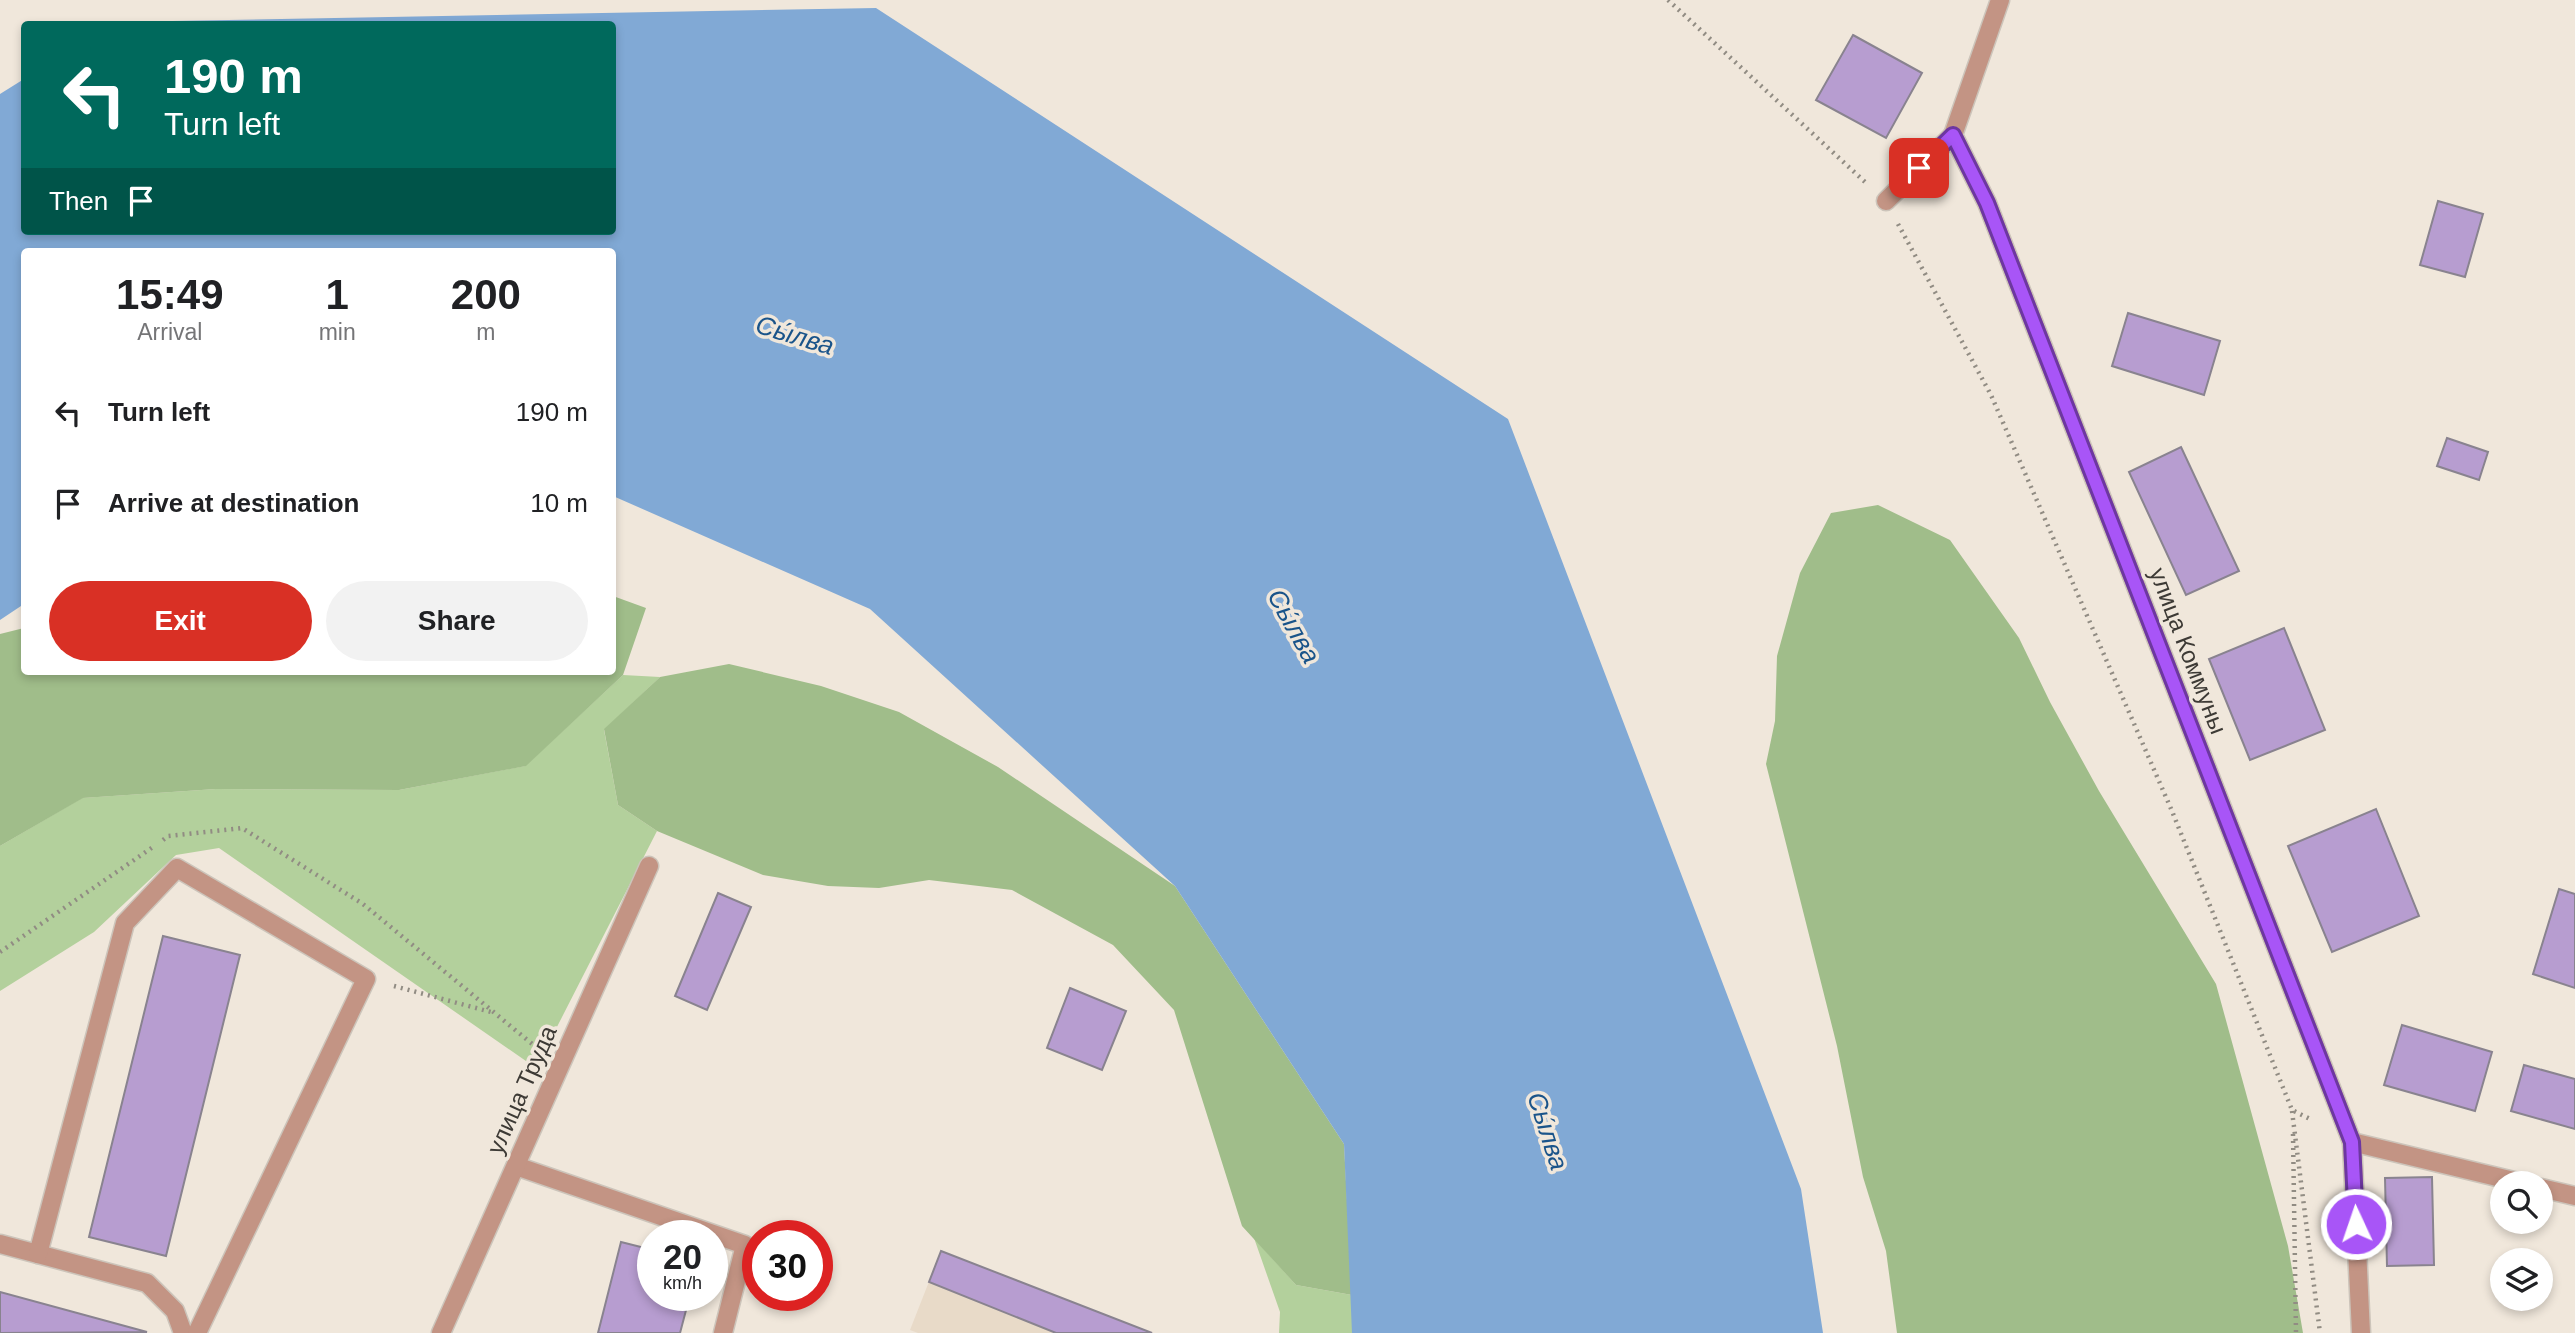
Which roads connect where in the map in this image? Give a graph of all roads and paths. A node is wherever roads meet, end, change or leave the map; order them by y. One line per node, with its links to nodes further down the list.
1 (1668, 0): 4 (path)
2 (2000, 0): 3 (street)
3 (1953, 135): 4 (street); 9 (street, улица Коммуны)
4 (1885, 201): 8 (path)
5 (649, 866): 10 (street, улица Труда)
6 (366, 979): 7 (path); 15 (street); 17 (street)
7 (495, 1013)
8 (2292, 1110): 9 (path); 20 (path); 21 (path)
9 (2352, 1142): 11 (street); 22 (street, улица Коммуны)
10 (516, 1166): 18 (street, улица Труда); 19 (street)
11 (2490, 1175)
12 (2553, 1191): 13 (street)
13 (2575, 1196)
14 (0, 1244): 15 (street)
15 (38, 1254): 16 (street)
16 (183, 1333)
17 (197, 1333)
18 (441, 1333)
19 (723, 1333)
20 (2296, 1333)
21 (2320, 1333)
22 (2361, 1333)

